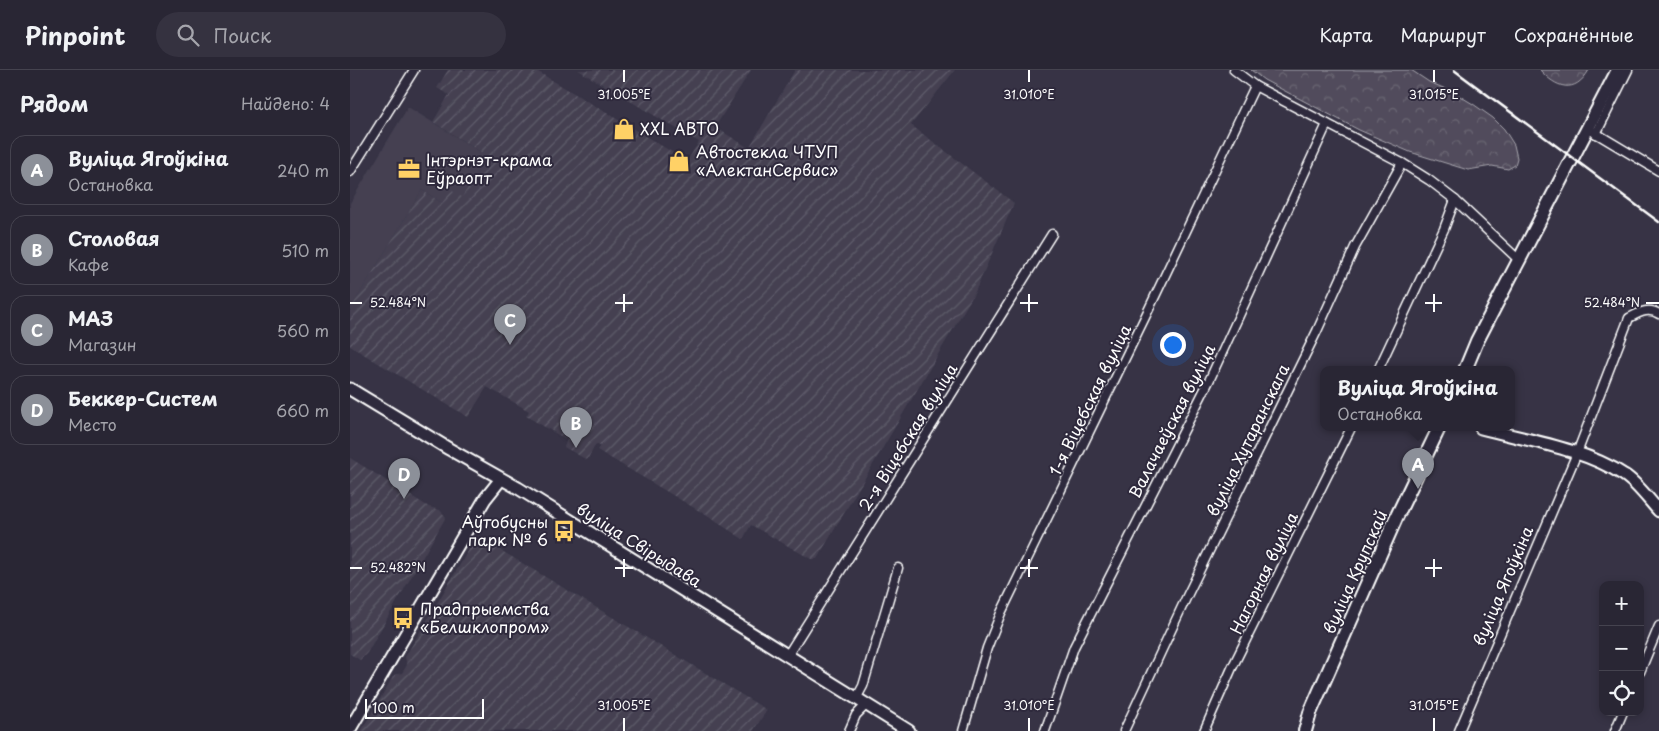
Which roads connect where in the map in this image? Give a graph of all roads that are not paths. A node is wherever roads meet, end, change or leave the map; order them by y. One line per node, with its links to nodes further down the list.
1 (414, 70): 10 (street)
2 (1234, 70): 5 (street)
3 (1618, 70): 7 (main road)
4 (1628, 70): 7 (street)
5 (1255, 86): 6 (street); 34 (street, 1-я Віцебская вуліца)
6 (1327, 124): 8 (street); 35 (street, Валачаеўская вуліца)
7 (1593, 131): 9 (street); 13 (main road)
8 (1402, 163): 11 (street); 36 (street, вуліца Хутаранскага)
9 (1659, 171)
10 (350, 172)
11 (1455, 200): 13 (street); 15 (street)
12 (1052, 234): 26 (street, 2-я Віцебская вуліца)
13 (1520, 261): 16 (main road)
14 (1659, 314): 21 (street, вуліца Ягоўкіна)
15 (1380, 366)
16 (1467, 366)
17 (350, 389): 22 (main road, вуліца Свірыдава)
18 (1350, 431): 37 (street, Нагорная вуліца)
19 (1438, 431): 38 (main road, вуліца Крупскай)
20 (1493, 431): 21 (main road)
21 (1577, 453): 23 (main road); 39 (street, вуліца Ягоўкіна)
22 (501, 479): 26 (main road, вуліца Свірыдава); 31 (main road)
23 (1659, 511)
24 (898, 568): 28 (street)
25 (1659, 626): 27 (street)
26 (787, 656): 28 (main road, вуліца Свірыдава)
27 (1640, 671)
28 (856, 698): 29 (main road, вуліца Свірыдава)
29 (866, 705): 32 (street); 33 (main road, вуліца Свірыдава)
30 (1621, 716): 40 (street)
31 (350, 729)
32 (849, 731)
33 (909, 731)
34 (963, 731)
35 (1045, 731)
36 (1124, 731)
37 (1204, 731)
38 (1305, 731)
39 (1459, 731)
40 (1615, 731)

